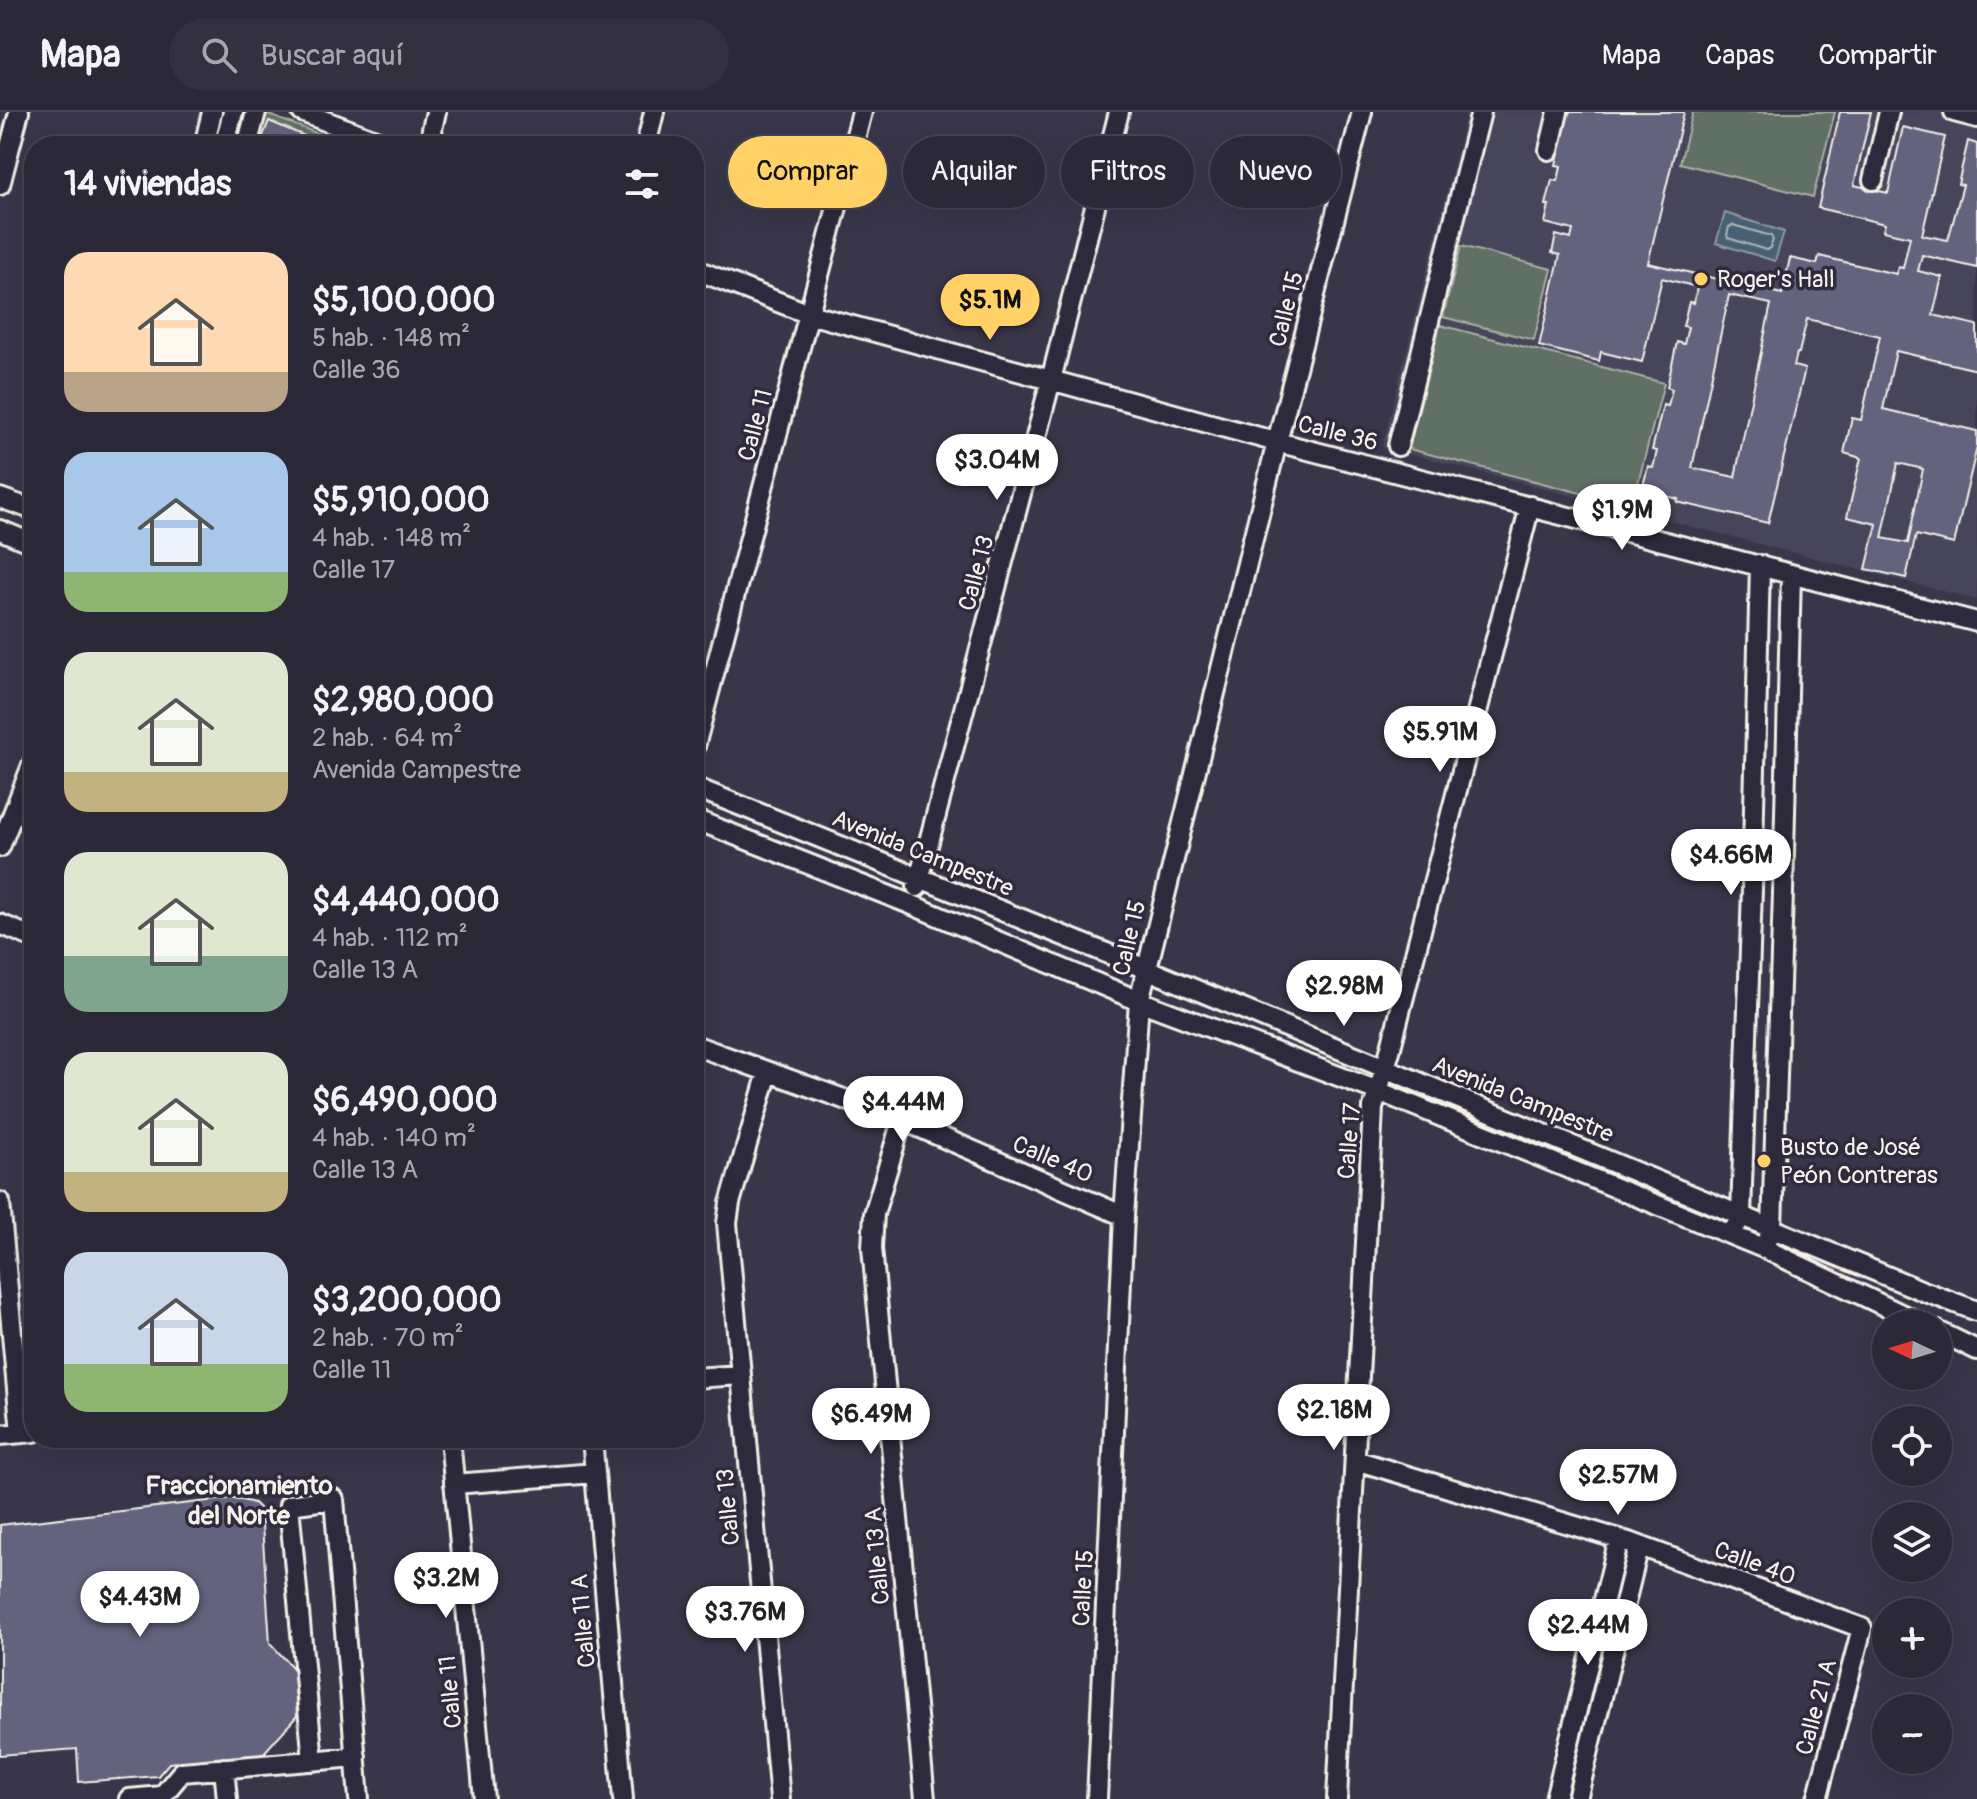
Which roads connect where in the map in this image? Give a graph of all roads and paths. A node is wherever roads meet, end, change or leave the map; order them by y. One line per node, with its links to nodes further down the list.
1 (19, 112): 22 (street)
2 (212, 112): 15 (street)
3 (233, 112): 16 (street)
4 (256, 112): 17 (street)
5 (302, 112): 18 (street)
6 (654, 112): 19 (street)
7 (862, 112): 24 (street, Calle 11)
8 (1119, 112): 25 (street, Calle 13)
9 (1362, 112): 26 (street, Calle 15)
10 (1481, 112): 27 (street)
11 (1558, 112): 20 (street)
12 (1889, 112): 21 (street)
13 (1954, 112): 14 (street)
14 (1977, 118)
15 (206, 136)
16 (227, 136)
17 (250, 136)
18 (365, 136)
19 (648, 136)
20 (1549, 150)
21 (1873, 180)
22 (0, 185)
23 (704, 273): 24 (street, Calle 36)
24 (809, 314): 25 (street, Calle 36); 36 (street, Calle 11)
25 (1051, 380): 26 (street, Calle 36); 41 (street, Calle 13)
26 (1277, 442): 30 (street, Calle 36); 47 (street, Calle 15)
27 (1398, 446)
28 (0, 498): 29 (street)
29 (24, 506)
30 (1530, 506): 33 (street, Calle 36); 50 (street, Calle 17)
31 (0, 530): 32 (street)
32 (24, 540)
33 (1760, 565): 34 (street, Calle 36); 42 (street)
34 (1791, 574): 35 (street, Calle 36); 43 (street)
35 (1977, 622)
36 (704, 712)
37 (24, 786): 40 (street)
38 (704, 791): 41 (street, Avenida Campestre)
39 (704, 823): 44 (street, Avenida Campestre)
40 (0, 847)
41 (921, 879): 44 (street, Calle 13); 47 (street, Avenida Campestre)
42 (1752, 889): 43 (street); 55 (street)
43 (1783, 893): 57 (street)
44 (910, 904): 48 (street, Avenida Campestre)
45 (0, 924): 46 (street)
46 (24, 934)
47 (1146, 969): 48 (street, Calle 15); 50 (street, Avenida Campestre)
48 (1139, 1001): 52 (street, Avenida Campestre); 56 (street, Calle 15)
49 (704, 1049): 51 (street, Calle 40)
50 (1385, 1068): 52 (street, Calle 17); 55 (street, Avenida Campestre)
51 (768, 1072): 53 (street, Calle 40); 64 (street, Calle 13)
52 (1378, 1091): 58 (street, Avenida Campestre); 71 (street, Calle 17)
53 (902, 1120): 56 (street, Calle 40); 86 (street, Calle 13 A)
54 (0, 1202): 66 (street)
55 (1741, 1215): 57 (street, Avenida Campestre); 58 (street)
56 (1124, 1216): 87 (street, Calle 15)
57 (1772, 1228): 59 (street); 61 (street, Avenida Campestre)
58 (1732, 1236): 59 (street, Avenida Campestre)
59 (1763, 1248): 60 (street, Avenida Campestre)
60 (1893, 1310)
61 (1977, 1311)
62 (1952, 1338): 63 (street)
63 (1977, 1350)
64 (740, 1375): 65 (street); 85 (street, Calle 13)
65 (704, 1377)
66 (24, 1406)
67 (24, 1432): 68 (street)
68 (0, 1435)
69 (451, 1448): 73 (street, Calle 11)
70 (593, 1448): 72 (street, Calle 11 A)
71 (1355, 1460): 74 (street, Calle 40); 88 (street, Calle 17)
72 (595, 1473): 73 (street); 84 (street, Calle 11 A)
73 (454, 1484): 83 (street, Calle 11)
74 (1619, 1539): 75 (street, Calle 40); 89 (street)
75 (1639, 1546): 76 (street, Calle 40); 90 (street)
76 (1862, 1628): 91 (street, Calle 21 A)
77 (356, 1757): 78 (street); 78 (street); 82 (street)
78 (313, 1761): 79 (street)
79 (224, 1768): 80 (street); 81 (street)
80 (129, 1799)
81 (227, 1799)
82 (359, 1799)
83 (484, 1799)
84 (623, 1799)
85 (780, 1799)
86 (925, 1799)
87 (1097, 1799)
88 (1337, 1799)
89 (1555, 1799)
90 (1577, 1799)
91 (1817, 1799)

